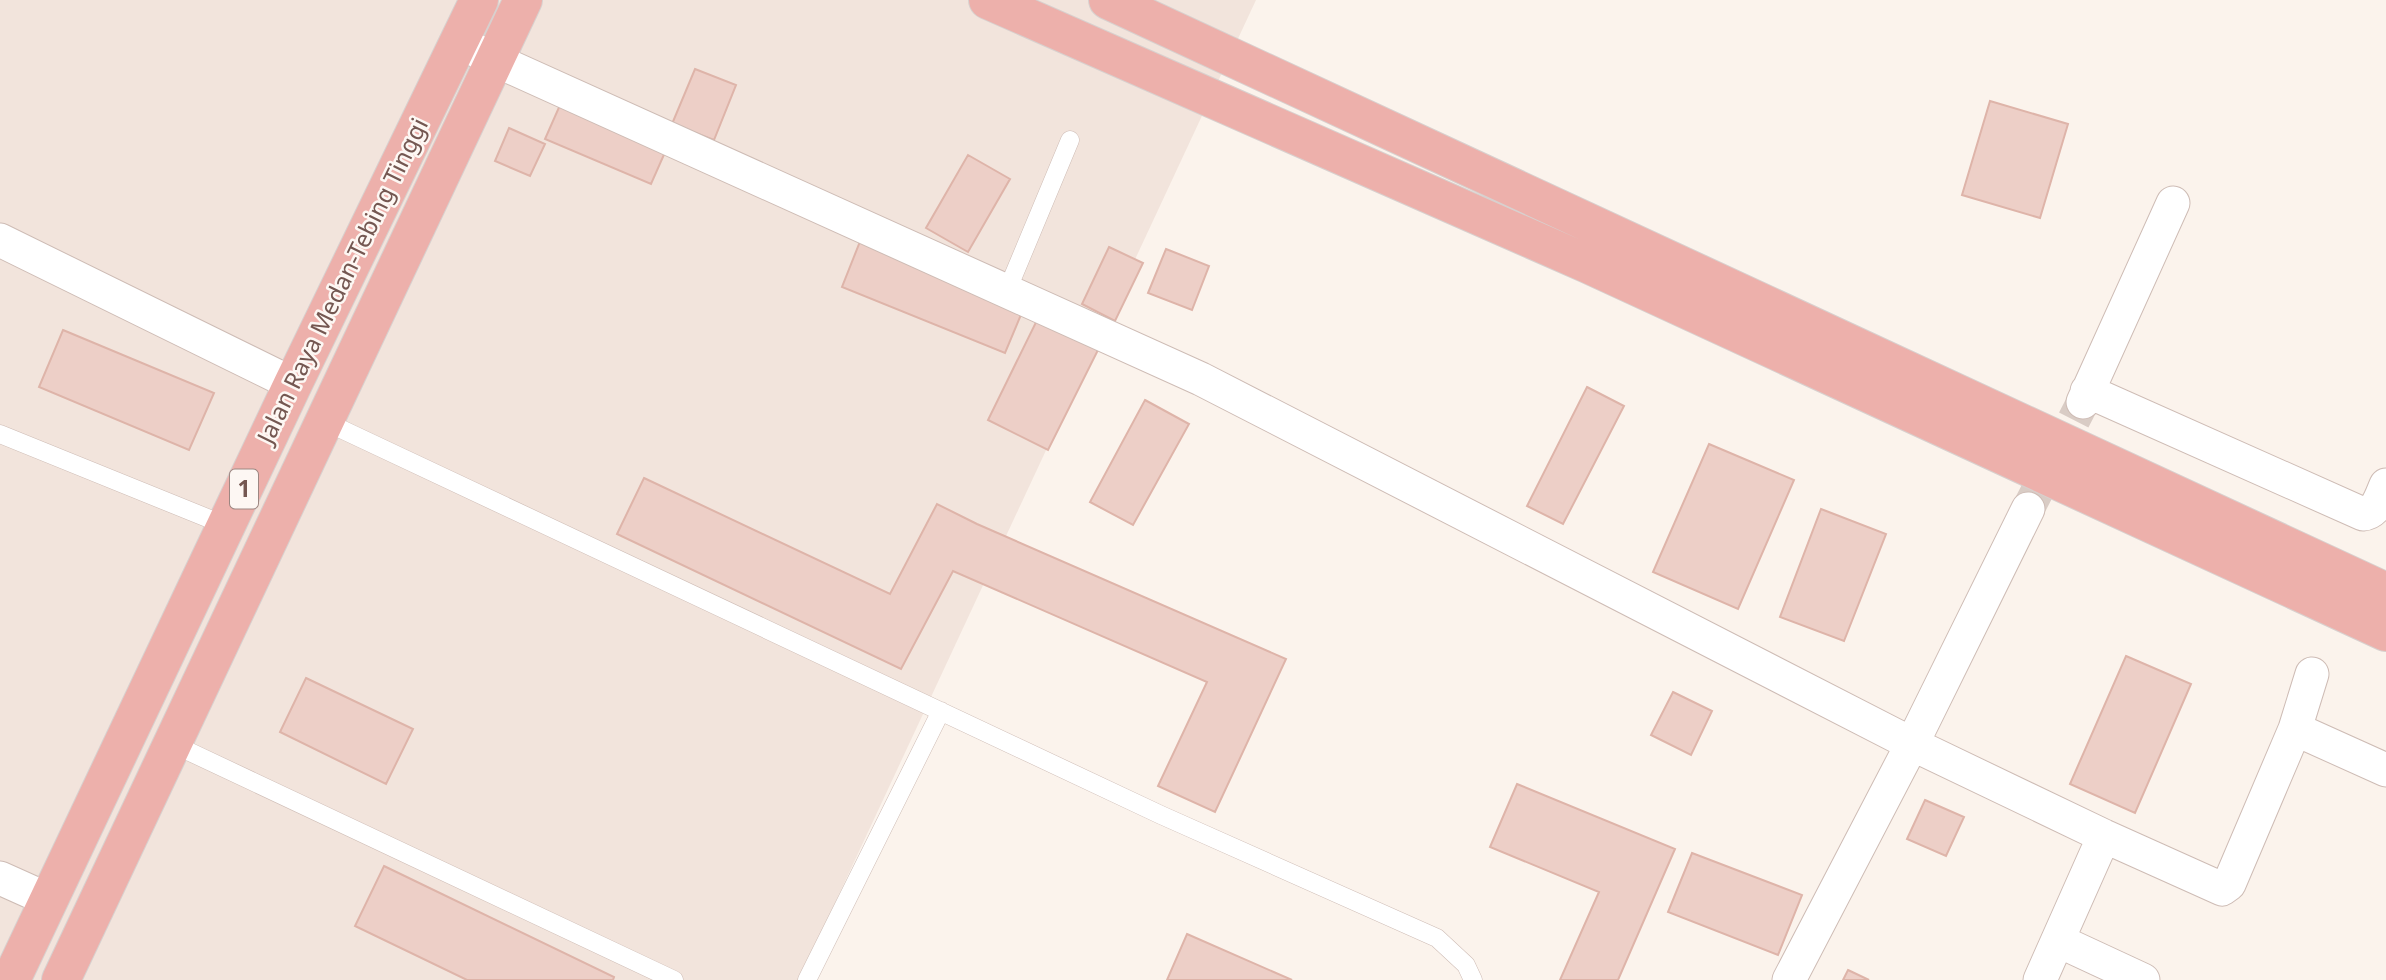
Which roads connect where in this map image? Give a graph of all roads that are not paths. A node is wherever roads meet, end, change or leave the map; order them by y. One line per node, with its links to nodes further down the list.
1 (479, 0): 5 (highway, Jalan Raya Medan-Tebing Tinggi / 1)
2 (523, 0): 6 (highway, Jalan Raya Medan-Tebing Tinggi / 1)
3 (988, 0): 18 (highway)
4 (1108, 0): 17 (highway)
5 (458, 42): 6 (street); 11 (highway, Jalan Raya Medan-Tebing Tinggi / 1)
6 (495, 60): 10 (street); 12 (highway, Jalan Raya Medan-Tebing Tinggi / 1)
7 (1070, 140): 10 (lane)
8 (2173, 203): 14 (street)
9 (0, 240): 11 (street)
10 (1007, 291): 23 (street)
11 (293, 384): 16 (highway, Jalan Raya Medan-Tebing Tinggi / 1)
12 (324, 421): 20 (lane); 22 (highway, Jalan Raya Medan-Tebing Tinggi / 1)
13 (0, 435): 16 (lane)
14 (2386, 485)
15 (2028, 509): 23 (street)
16 (227, 526): 24 (highway, Jalan Raya Medan-Tebing Tinggi / 1)
17 (2386, 592)
18 (2386, 632)
19 (2312, 674): 21 (street)
20 (941, 711): 34 (lane); 35 (lane)
21 (2295, 729): 25 (street); 27 (street)
22 (173, 744): 26 (highway, Jalan Raya Medan-Tebing Tinggi / 1); 33 (lane)
23 (1912, 744): 27 (street); 36 (street)
24 (111, 769): 26 (highway); 29 (highway, Jalan Raya Medan-Tebing Tinggi / 1)
25 (2386, 770)
26 (152, 785): 32 (highway, Jalan Raya Medan-Tebing Tinggi / 1)
27 (2104, 836): 30 (street)
28 (0, 878): 29 (street)
29 (49, 900): 31 (highway, Jalan Raya Medan-Tebing Tinggi / 1)
30 (2059, 941): 37 (street); 38 (street)
31 (11, 980)
32 (61, 980)
33 (674, 980)
34 (807, 980)
35 (1474, 980)
36 (1789, 980)
37 (2040, 980)
38 (2143, 980)

